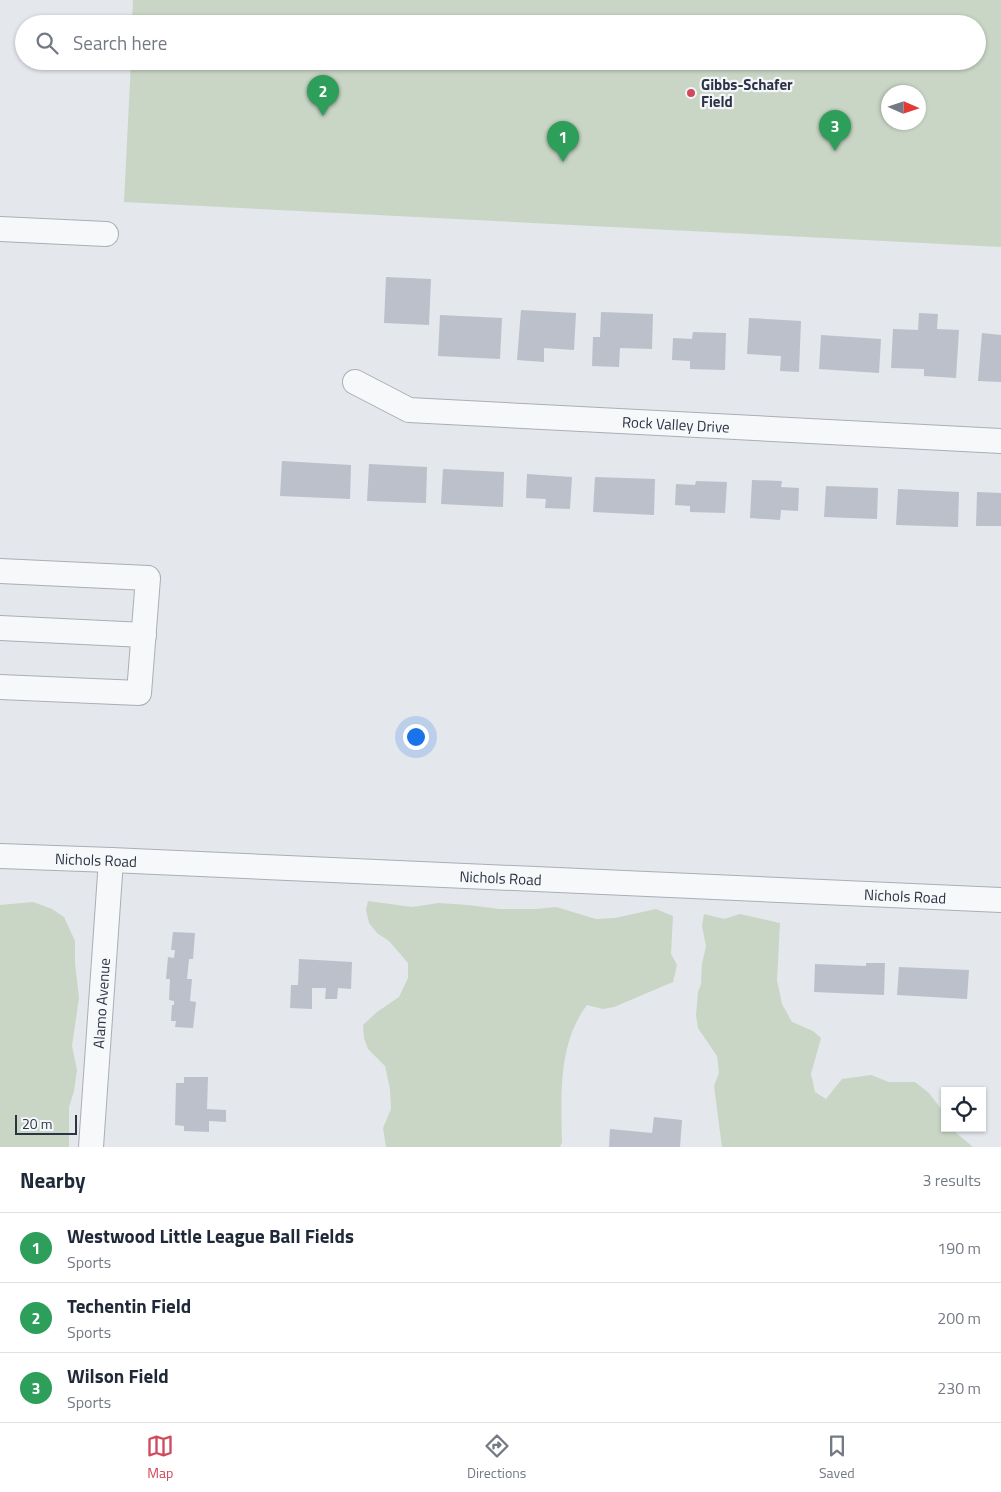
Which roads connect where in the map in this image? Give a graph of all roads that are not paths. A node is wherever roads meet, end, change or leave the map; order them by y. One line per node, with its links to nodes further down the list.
1 (0, 229): 2 (street)
2 (106, 234)
3 (355, 382): 4 (street, Rock Valley Drive)
4 (1001, 441)
5 (0, 571): 7 (street)
6 (0, 628): 7 (street)
7 (144, 635): 8 (street)
8 (0, 686)
9 (0, 856): 10 (street, Nichols Road)
10 (111, 860): 11 (street, Nichols Road); 12 (street, Alamo Avenue)
11 (1001, 900)
12 (91, 1147)

